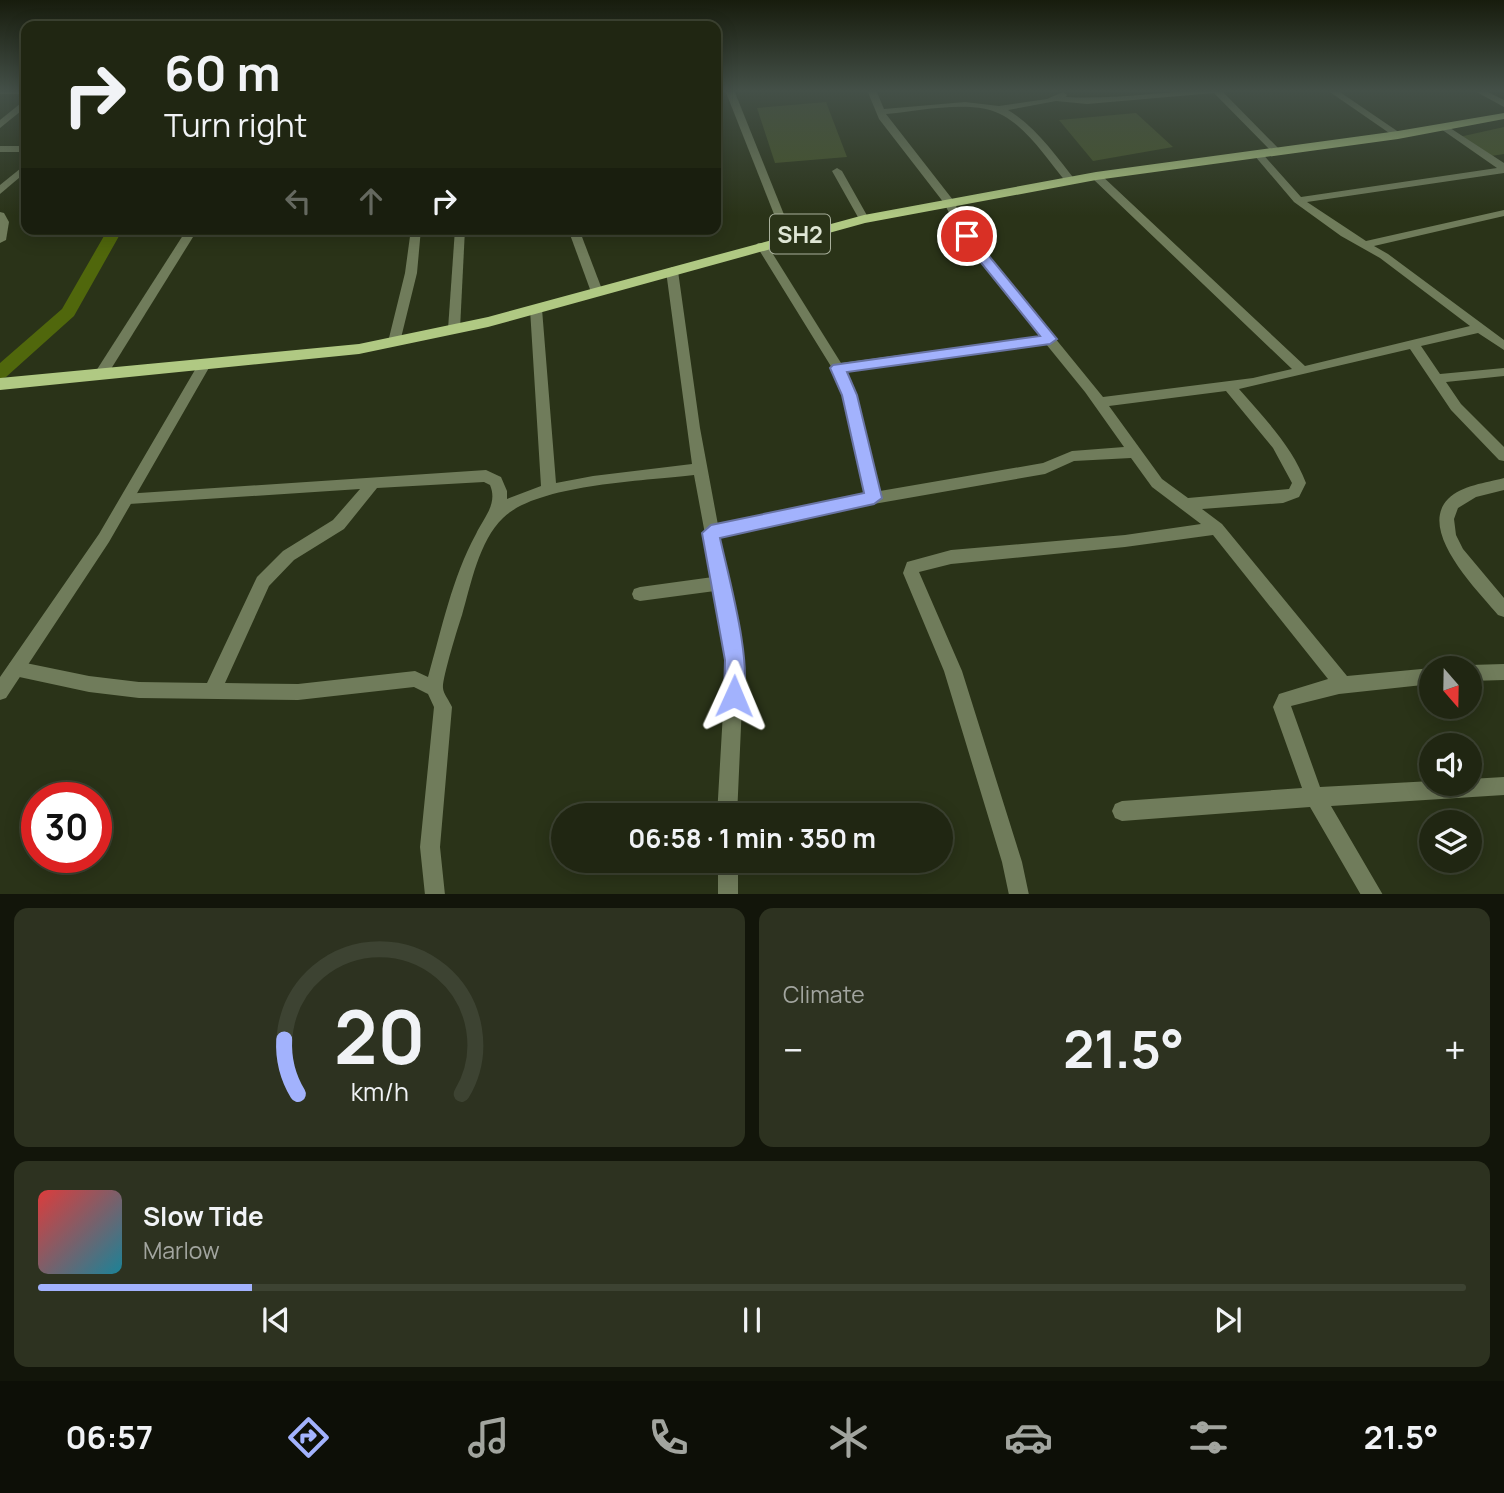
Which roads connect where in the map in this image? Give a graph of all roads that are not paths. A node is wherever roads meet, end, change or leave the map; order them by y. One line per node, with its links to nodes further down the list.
1 (746, 132): 28 (street)
2 (896, 132): 20 (street)
3 (1026, 132): 17 (street)
4 (1257, 132): 11 (street)
5 (1393, 132): 8 (street)
6 (1417, 132): 8 (main road, SH2)
7 (1451, 132): 13 (street)
8 (1398, 135): 11 (main road, SH2)
9 (0, 149): 10 (street)
10 (21, 149)
11 (1276, 151): 12 (main road, SH2)
12 (1257, 153): 16 (main road, SH2); 19 (street)
13 (1504, 169): 19 (street)
14 (837, 171): 23 (street)
15 (21, 172): 18 (street)
16 (1096, 176): 17 (main road, SH2); 43 (street)
17 (1070, 181): 20 (main road, SH2)
18 (0, 191)
19 (1298, 200): 31 (street)
20 (949, 202): 23 (main road, SH2); 37 (street)
21 (1504, 214): 31 (street)
22 (0, 215): 29 (street)
23 (864, 219): 28 (main road, SH2)
24 (188, 235): 45 (street)
25 (415, 235): 38 (street)
26 (460, 235): 36 (street)
27 (575, 235): 33 (street)
28 (788, 237): 30 (main road, SH2)
29 (0, 240)
30 (762, 245): 32 (main road, SH2); 42 (street)
31 (1364, 245): 35 (street)
32 (672, 271): 33 (main road, SH2); 52 (street)
33 (597, 292): 34 (main road, SH2)
34 (536, 309): 36 (main road, SH2); 55 (street)
35 (1480, 328): 39 (street); 40 (street)
36 (454, 329): 38 (main road, SH2)
37 (1050, 339): 42 (street); 49 (street)
38 (394, 342): 41 (main road, SH2)
39 (1414, 345): 43 (street); 46 (street)
40 (1504, 346)
41 (204, 366): 45 (main road, SH2); 56 (street)
42 (838, 368): 57 (street)
43 (1302, 372): 48 (street)
44 (1504, 372): 46 (street)
45 (101, 374): 47 (main road, SH2)
46 (1435, 379): 51 (street)
47 (0, 384)
48 (1229, 386): 49 (street); 58 (street)
49 (1099, 402): 50 (street)
50 (1135, 452): 57 (street); 58 (street)
51 (1504, 456)
52 (700, 469): 55 (street); 61 (street)
53 (373, 483): 56 (street); 59 (street); 72 (street)
54 (1504, 485): 64 (street)
55 (549, 490): 59 (street)
56 (129, 498): 65 (street)
57 (874, 498): 61 (street)
58 (1182, 504): 60 (street)
59 (498, 512): 70 (street)
60 (1217, 528): 69 (street); 80 (street)
61 (711, 533): 62 (street)
62 (722, 583): 63 (street); 75 (street)
63 (640, 594)
64 (1504, 610)
65 (16, 669): 71 (street); 72 (street)
66 (1504, 672): 67 (street)
67 (1482, 673)
68 (1419, 677): 69 (street)
69 (1343, 685): 74 (street)
70 (434, 688): 72 (street); 78 (street)
71 (0, 692)
72 (212, 692)
73 (1504, 786): 74 (street)
74 (1314, 796): 76 (street); 81 (street)
75 (728, 803)
76 (1122, 811)
77 (728, 873): 79 (street)
78 (435, 894)
79 (728, 894)
80 (1019, 894)
81 (1373, 894)

